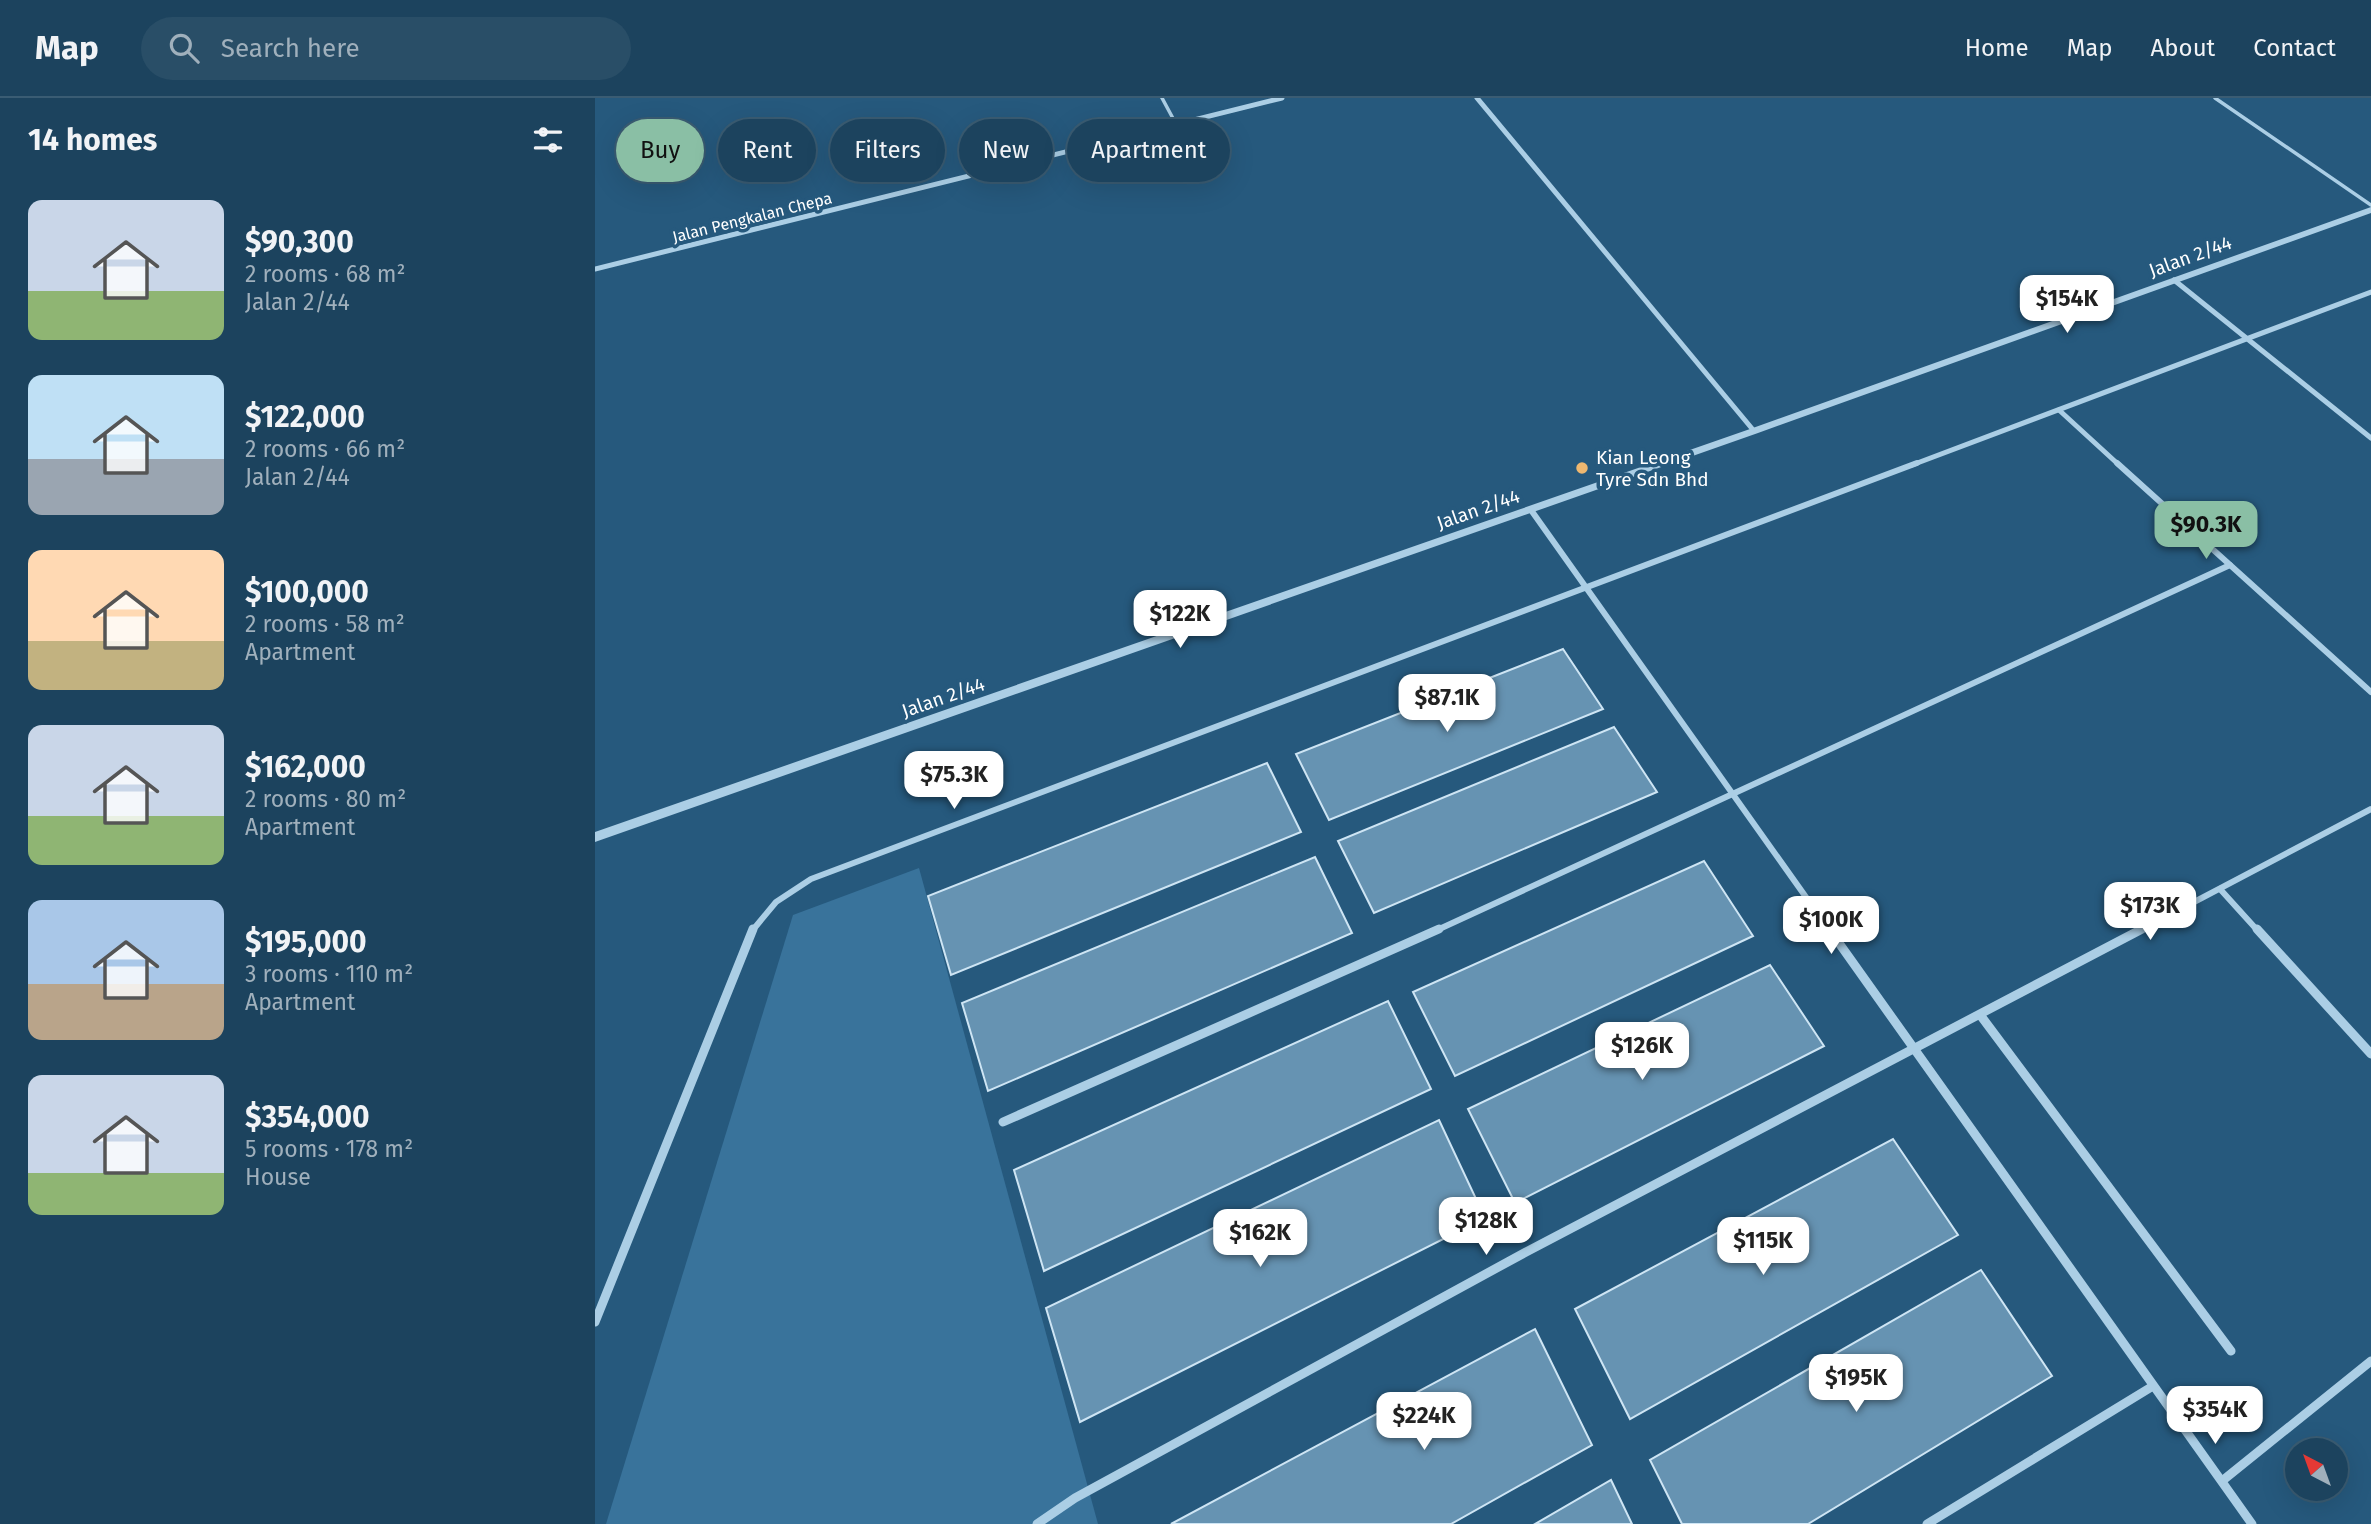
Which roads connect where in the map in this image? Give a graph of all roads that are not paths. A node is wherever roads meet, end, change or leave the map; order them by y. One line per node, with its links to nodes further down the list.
1 (1162, 98): 5 (lane)
2 (1282, 98): 6 (street, Jalan Pengkalan Chepa)
3 (1477, 98): 14 (street)
4 (2215, 98): 8 (lane)
5 (1172, 119)
6 (1196, 119)
7 (1067, 151): 9 (street, Jalan Pengkalan Chepa)
8 (2371, 207): 10 (street, Jalan 2/44)
9 (595, 269)
10 (2174, 280): 12 (street); 14 (street, Jalan 2/44)
11 (2371, 292): 12 (street)
12 (2247, 339): 13 (street); 15 (street)
13 (2059, 410): 17 (street); 18 (street)
14 (1754, 431): 16 (street, Jalan 2/44)
15 (2371, 438)
16 (1531, 510): 18 (street); 22 (street, Jalan 2/44)
17 (2231, 565): 19 (street); 20 (street)
18 (1586, 588): 20 (street); 28 (street)
19 (2371, 692)
20 (1732, 793): 25 (street); 27 (street)
21 (2371, 809): 23 (street)
22 (595, 837)
23 (2220, 889): 24 (street); 26 (street)
24 (1980, 1016): 25 (street); 29 (street)
25 (1915, 1050): 31 (street); 33 (street)
26 (2371, 1054)
27 (1003, 1122)
28 (595, 1322)
29 (2231, 1351)
30 (2371, 1361): 32 (street)
31 (2154, 1386): 32 (street); 34 (street)
32 (2222, 1482): 35 (street)
33 (1037, 1524)
34 (1927, 1524)
35 (2252, 1524)

